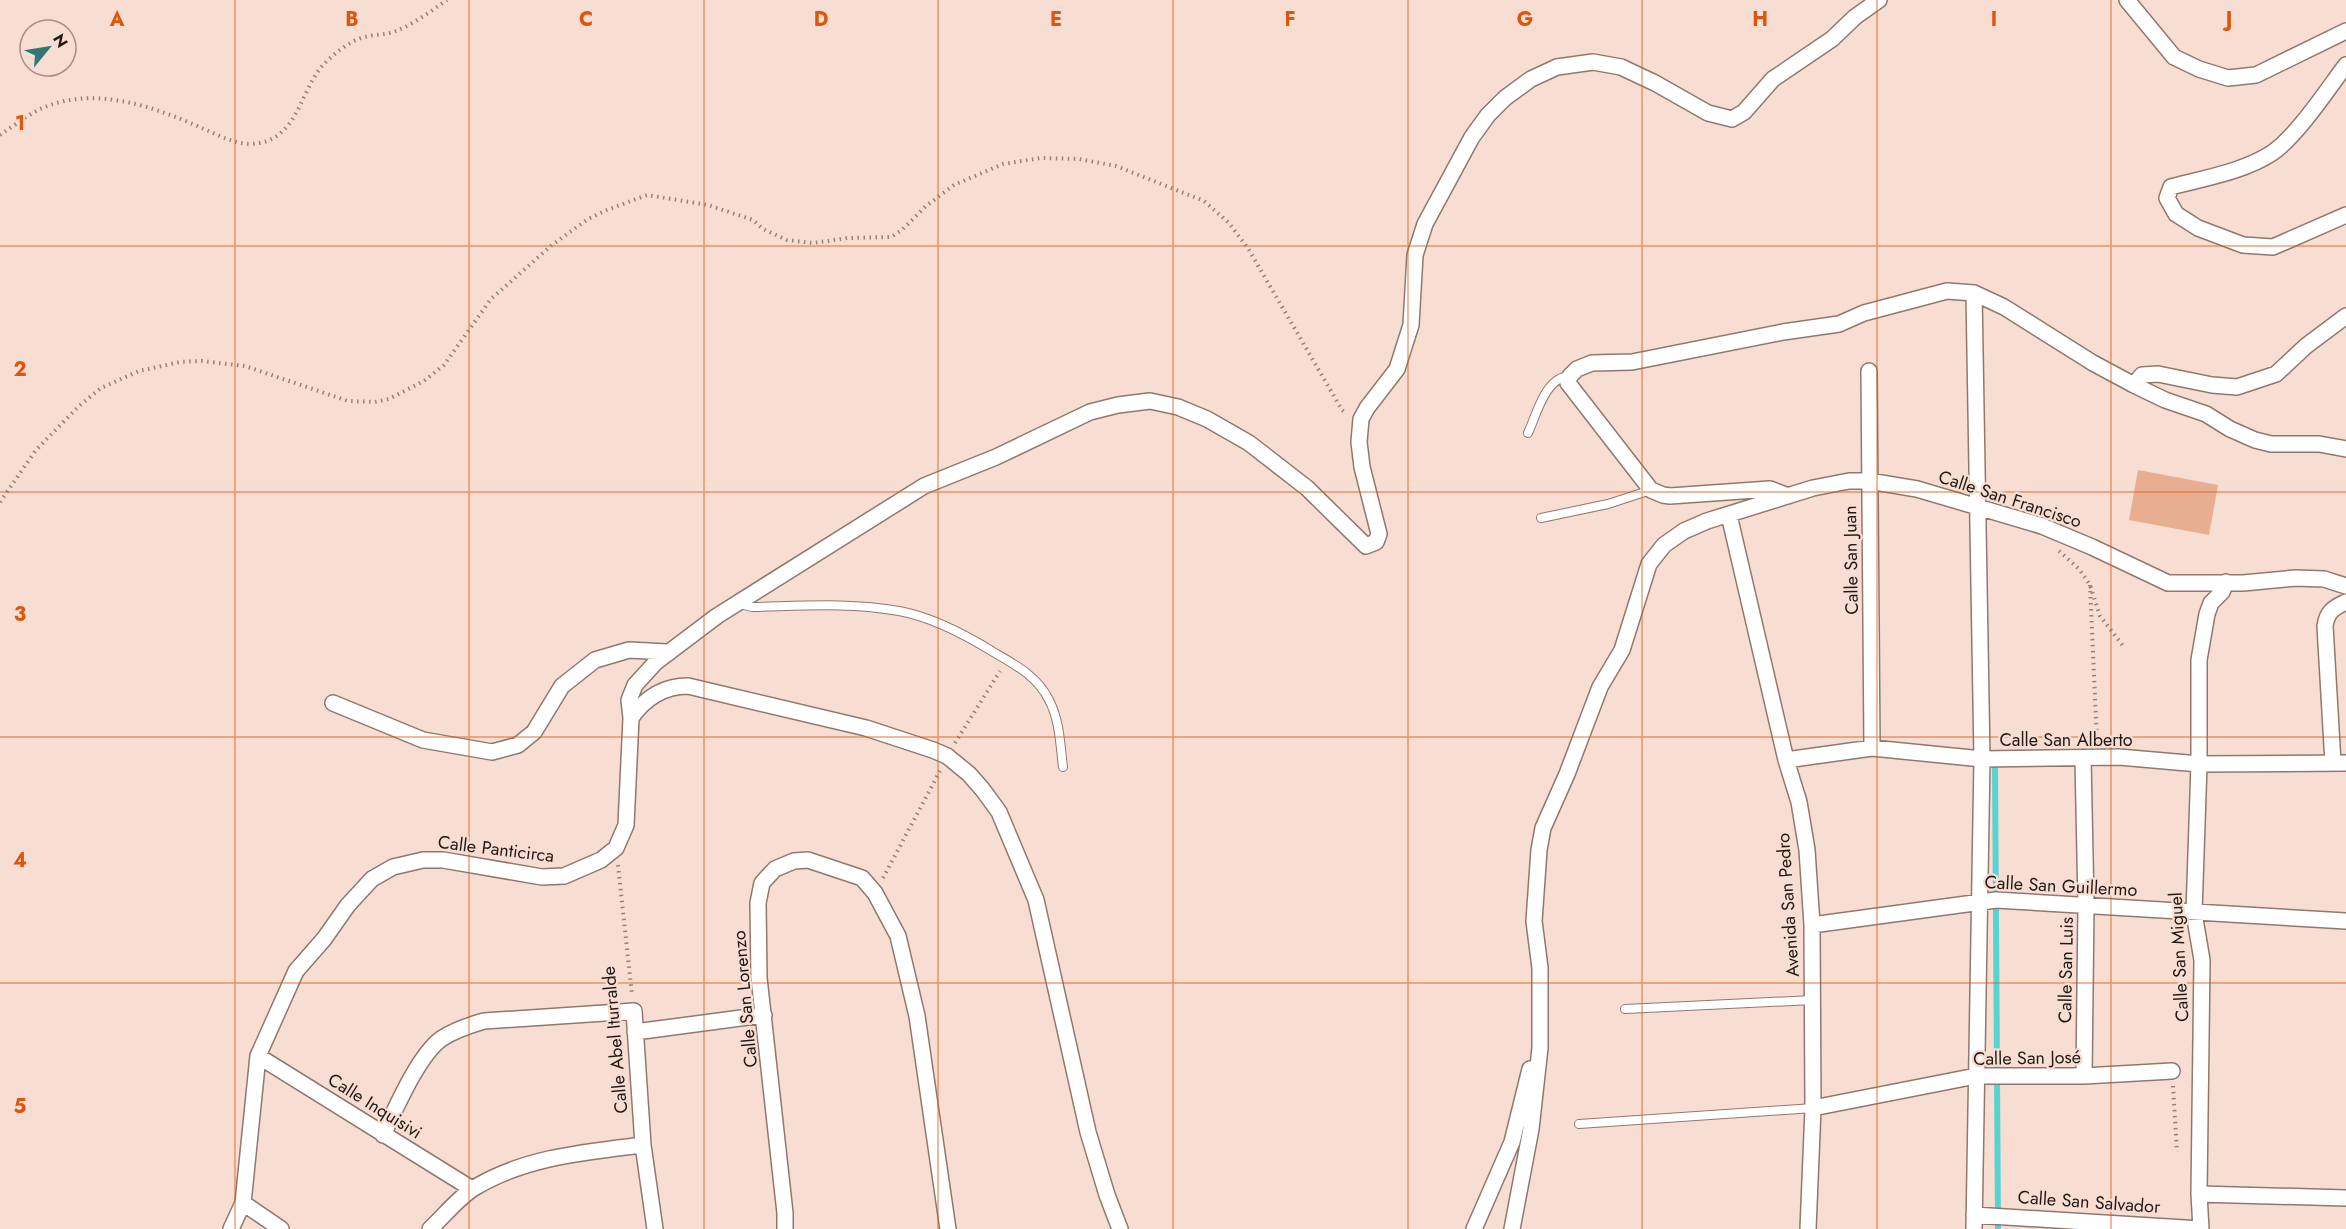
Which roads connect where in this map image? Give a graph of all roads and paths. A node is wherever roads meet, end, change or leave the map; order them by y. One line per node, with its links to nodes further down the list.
1 (447, 0): 6 (path)
2 (1879, 0): 13 (street)
3 (2127, 0): 4 (street)
4 (2346, 31)
5 (2346, 65): 7 (street)
6 (0, 135)
7 (2346, 215)
8 (1974, 293): 11 (street); 12 (street); 20 (street)
9 (2346, 316): 12 (street)
10 (1869, 371): 16 (street, Calle San Juan)
11 (1570, 376): 14 (lane); 17 (street)
12 (2134, 385): 15 (street)
13 (1361, 419): 19 (path); 27 (street)
14 (1528, 433)
15 (2346, 449)
16 (1869, 481): 18 (street, Calle San Francisco); 20 (street, Calle San Francisco); 34 (street, Calle San Juan)
17 (1651, 490): 18 (street); 22 (lane)
18 (1788, 496): 21 (street, Calle San Francisco)
19 (0, 502)
20 (1976, 505): 23 (street, Calle San Francisco); 37 (street)
21 (1728, 515): 38 (street, Avenida San Pedro); 54 (street, Calle San Francisco)
22 (1541, 518)
23 (2042, 526): 24 (street, Calle San Francisco); 25 (path)
24 (2226, 582): 26 (street, Calle San Francisco); 40 (street, Calle San Miguel)
25 (2090, 585): 29 (path); 36 (path)
26 (2346, 585)
27 (738, 603): 30 (street); 31 (lane)
28 (2346, 603): 39 (street)
29 (2124, 647)
30 (668, 652): 32 (street); 33 (street)
31 (1007, 660): 35 (path); 41 (lane)
32 (333, 703)
33 (631, 718): 35 (street); 42 (street)
34 (1872, 748): 37 (street, Calle San Alberto); 38 (street, Calle San Alberto)
35 (947, 756): 43 (path); 74 (street)
36 (2091, 758): 37 (street, Calle San Alberto); 40 (street, Calle San Alberto); 45 (street, Calle San Luis)
37 (1982, 759): 44 (street)
38 (1786, 760): 48 (street, Avenida San Pedro)
39 (2340, 763): 40 (street, Calle San Alberto)
40 (2199, 764): 46 (street, Calle San Miguel)
41 (1064, 767)
42 (616, 848): 51 (path, Calle Abel Iturralde); 55 (street, Calle Panticirca)
43 (875, 893): 52 (street, Calle San Lorenzo); 73 (street, Calle San Lorenzo)
44 (1981, 900): 45 (street, Calle San Guillermo); 48 (street, Calle San Guillermo); 57 (street)
45 (2086, 905): 46 (street, Calle San Guillermo); 58 (street, Calle San Luis)
46 (2194, 913): 47 (street, Calle San Guillermo); 64 (street, Calle San Miguel)
47 (2346, 921)
48 (1812, 925): 49 (street, Avenida San Pedro)
49 (1812, 1000): 50 (lane); 59 (street, Avenida San Pedro)
50 (1625, 1009)
51 (634, 1011): 53 (street, Calle Abel Iturralde); 61 (street)
52 (764, 1015): 53 (street); 72 (street, Calle San Lorenzo)
53 (635, 1032): 62 (street, Calle Abel Iturralde)
54 (1540, 1048): 75 (street); 76 (street, Calle San Francisco)
55 (258, 1056): 61 (street, Calle Inquisivi); 66 (street, Calle Panticirca)
56 (2172, 1071): 58 (street, Calle San José)
57 (1976, 1076): 58 (street, Calle San José); 59 (street, Calle San José); 67 (street)
58 (2084, 1076)
59 (1813, 1108): 60 (lane); 77 (street, Avenida San Pedro)
60 (1579, 1124)
61 (383, 1135): 63 (street, Calle Inquisivi)
62 (643, 1145): 63 (street); 71 (street, Calle Abel Iturralde)
63 (472, 1190): 70 (street)
64 (2199, 1194): 65 (street); 78 (street, Calle San Miguel)
65 (2346, 1198)
66 (243, 1203): 68 (street, Calle Panticirca); 69 (street)
67 (1974, 1222): 78 (street, Calle San Salvador)
68 (231, 1229)
69 (281, 1229)
70 (430, 1229)
71 (655, 1229)
72 (785, 1229)
73 (948, 1229)
74 (1120, 1229)
75 (1474, 1229)
76 (1512, 1229)
77 (1808, 1229)
78 (2201, 1229)

